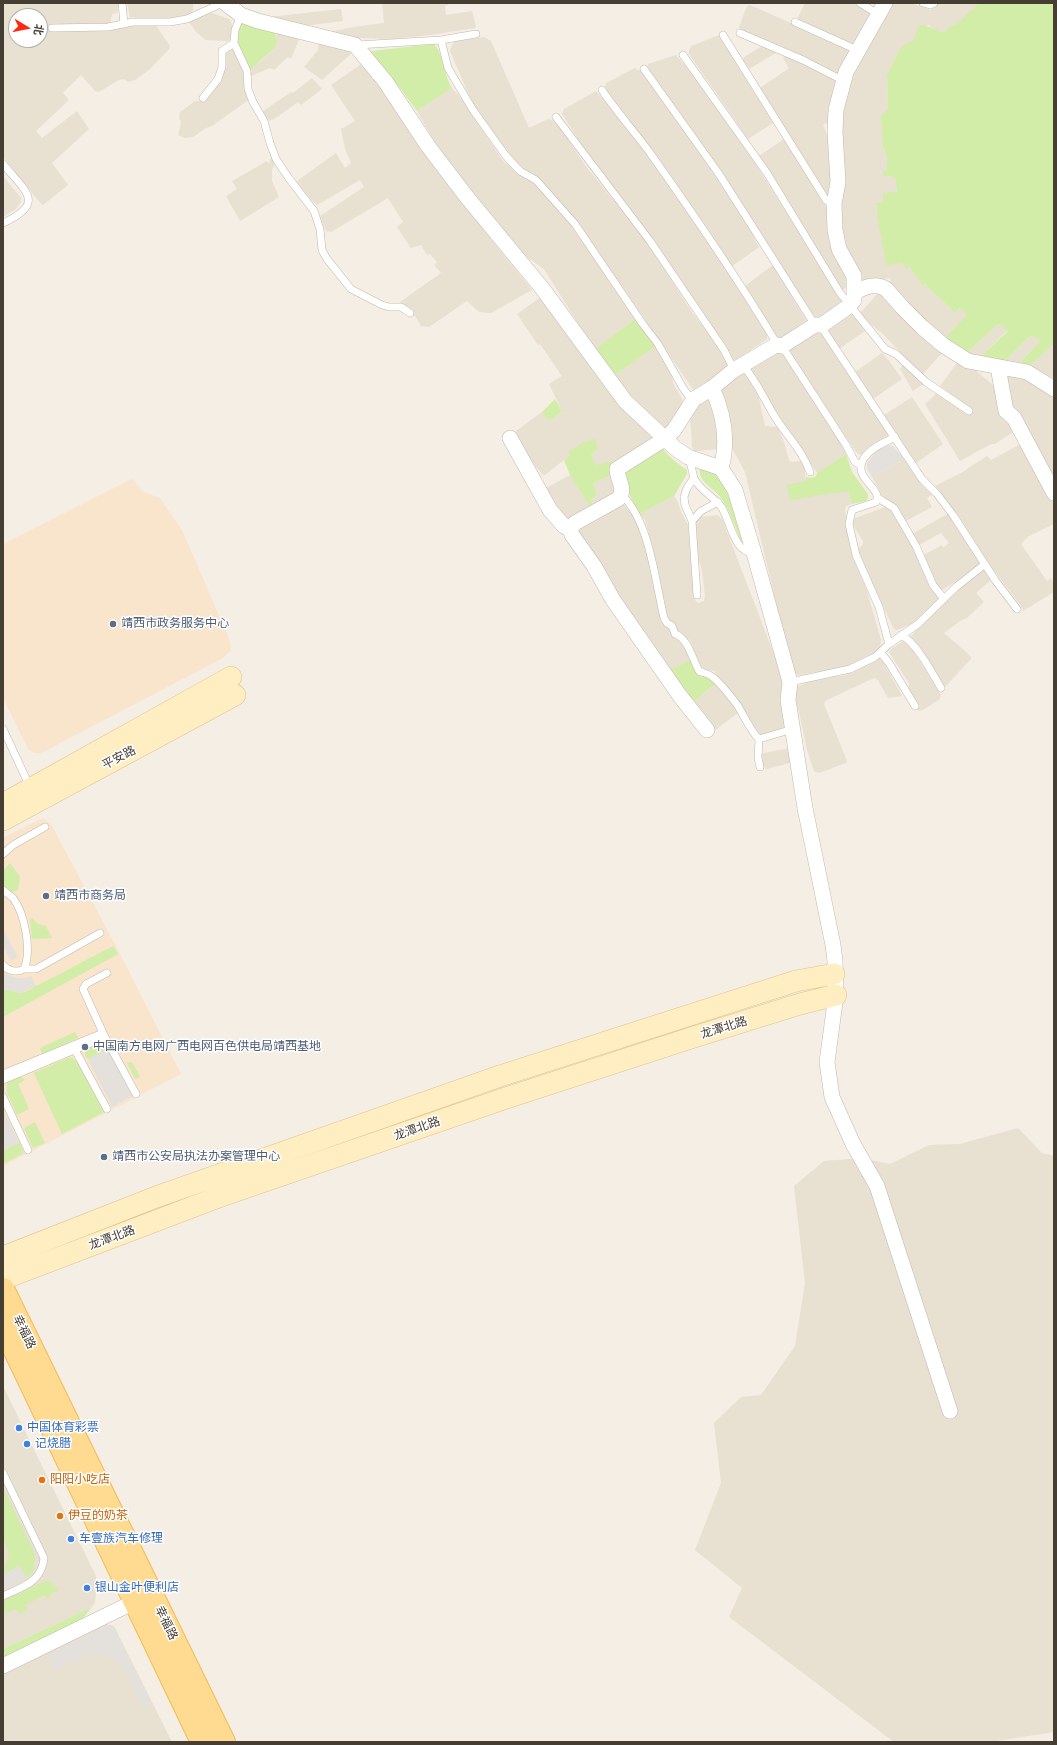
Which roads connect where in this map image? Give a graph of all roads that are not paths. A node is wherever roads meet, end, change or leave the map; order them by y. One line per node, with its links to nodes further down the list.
1 (122, 3): 10 (lane)
2 (219, 3): 10 (lane)
3 (225, 3): 8 (street)
4 (860, 3): 7 (lane)
5 (923, 3): 6 (lane)
6 (934, 3)
7 (882, 9): 18 (street)
8 (241, 15): 16 (lane); 17 (street)
9 (795, 22): 18 (lane)
10 (124, 24): 11 (lane)
11 (52, 28)
12 (740, 33): 21 (lane)
13 (476, 34): 15 (lane)
14 (723, 35): 26 (lane)
15 (441, 40): 17 (lane); 36 (lane)
16 (234, 43): 23 (lane); 29 (lane)
17 (355, 45): 40 (street)
18 (857, 50): 21 (street)
19 (683, 55): 28 (lane)
20 (644, 69): 30 (lane)
21 (842, 80): 26 (street)
22 (602, 90): 31 (lane)
23 (202, 98)
24 (556, 117): 33 (lane)
25 (3, 164): 27 (lane)
26 (834, 204): 28 (street)
27 (3, 223)
28 (852, 300): 30 (street); 32 (street); 37 (lane)
29 (410, 313)
30 (818, 325): 31 (street); 38 (lane)
31 (779, 346): 33 (street); 42 (lane)
32 (998, 367): 35 (street); 46 (street)
33 (738, 368): 34 (street); 44 (lane)
34 (712, 388): 36 (street); 43 (street)
35 (1054, 389)
36 (694, 399): 40 (street)
37 (970, 411)
38 (895, 437): 42 (lane); 53 (lane)
39 (510, 438): 51 (street)
40 (666, 438): 41 (street); 47 (street)
41 (688, 457): 43 (street); 45 (lane)
42 (861, 465): 48 (lane)
43 (721, 468): 52 (street)
44 (810, 472)
45 (694, 478): 49 (lane); 50 (lane)
46 (1054, 493)
47 (622, 495): 51 (street); 67 (lane)
48 (878, 498): 55 (lane); 58 (lane)
49 (718, 502): 50 (lane); 52 (lane)
50 (692, 521): 54 (lane)
51 (570, 529): 66 (street)
52 (754, 553): 60 (street)
53 (985, 564): 55 (lane); 56 (lane)
54 (697, 595)
55 (944, 599): 57 (lane)
56 (1017, 610)
57 (901, 635): 58 (lane); 62 (lane)
58 (889, 644): 59 (lane)
59 (881, 653): 60 (lane); 63 (lane)
60 (790, 682): 65 (street)
61 (233, 686): 69 (main road, 平安路)
62 (941, 688)
63 (915, 706)
64 (3, 729): 69 (lane)
65 (794, 729): 67 (lane); 79 (street)
66 (707, 730)
67 (760, 739): 68 (lane)
68 (760, 767)
69 (34, 796): 70 (main road, 平安路); 71 (main road, 平安路)
70 (3, 804)
71 (3, 820)
72 (45, 827): 73 (lane)
73 (3, 854)
74 (3, 890): 77 (lane)
75 (100, 933): 77 (lane)
76 (3, 965): 77 (lane)
77 (24, 969)
78 (107, 973): 81 (lane)
79 (834, 974): 80 (street); 89 (main road, 龙潭北路)
80 (836, 995): 90 (main road, 龙潭北路); 93 (street)
81 (104, 1035): 82 (lane); 83 (lane); 85 (lane)
82 (75, 1050): 84 (lane); 87 (lane)
83 (3, 1074)
84 (3, 1080)
85 (136, 1094)
86 (3, 1097): 88 (lane)
87 (107, 1109)
88 (28, 1150)
89 (3, 1257)
90 (3, 1279)
91 (3, 1289): 99 (main road, 幸福路)
92 (5, 1335): 96 (main road, 幸福路)
93 (950, 1411)
94 (3, 1474): 95 (lane)
95 (3, 1596)
96 (134, 1602): 97 (street); 98 (main road, 幸福路)
97 (3, 1666)
98 (202, 1742)
99 (224, 1742)

